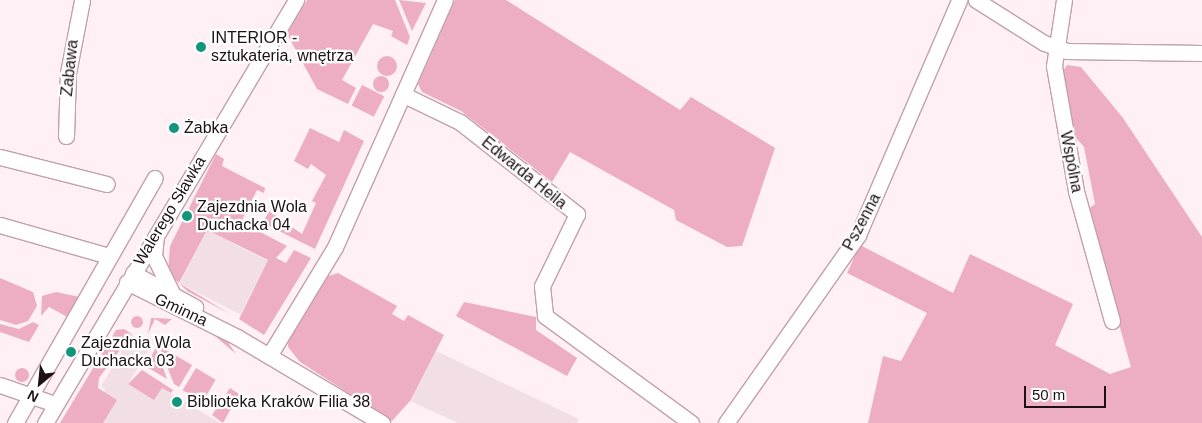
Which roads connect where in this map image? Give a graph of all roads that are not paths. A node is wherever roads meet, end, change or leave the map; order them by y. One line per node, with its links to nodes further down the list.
1 (82, 0): 10 (street, Zabawa)
2 (296, 0): 15 (street, Walerego Sławka)
3 (445, 0): 9 (street)
4 (959, 0): 29 (street, Pszenna)
5 (976, 0): 7 (street)
6 (1064, 0): 7 (street, Wspólna)
7 (1054, 48): 8 (street); 19 (street, Wspólna)
8 (1202, 53)
9 (404, 95): 21 (street); 25 (street, Edwarda Heila)
10 (66, 136)
11 (0, 156): 13 (street)
12 (155, 178): 16 (street)
13 (108, 184)
14 (0, 225): 16 (street)
15 (156, 232): 17 (street, Walerego Sławka); 18 (street, Gminna)
16 (109, 256): 23 (street)
17 (130, 278): 18 (street, Gminna); 20 (street, Gminna); 24 (street, Walerego Sławka)
18 (172, 293): 20 (street, Gminna)
19 (1112, 321)
20 (237, 337): 21 (street, Gminna)
21 (269, 356): 28 (street, Gminna)
22 (0, 385): 23 (street)
23 (32, 393): 24 (street); 26 (street)
24 (55, 404): 27 (street, Walerego Sławka)
25 (689, 422)
26 (15, 423)
27 (45, 423)
28 (382, 423)
29 (726, 423)

